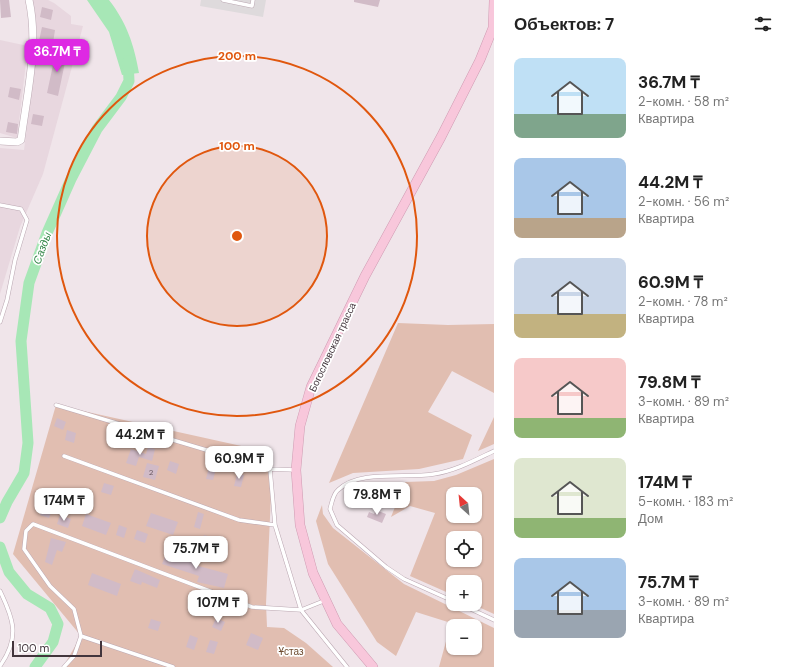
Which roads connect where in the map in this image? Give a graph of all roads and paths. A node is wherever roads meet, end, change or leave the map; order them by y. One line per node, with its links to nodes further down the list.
1 (29, 0): 7 (street)
2 (223, 0): 3 (lane)
3 (253, 0)
4 (494, 1): 6 (main road)
5 (494, 44): 6 (main road)
6 (480, 60): 14 (main road, Богословская трасса)
7 (0, 141)
8 (0, 206): 9 (lane)
9 (0, 322)
10 (56, 405): 13 (lane)
11 (494, 451): 17 (lane)
12 (64, 456): 15 (lane)
13 (270, 469): 14 (lane); 15 (lane)
14 (296, 470): 18 (main road, Богословская трасса)
15 (275, 525): 19 (lane)
16 (0, 591): 23 (lane)
17 (446, 598)
18 (326, 600): 19 (lane); 27 (main road, Богословская трасса)
19 (301, 610): 22 (lane); 26 (lane)
20 (475, 611): 21 (lane)
21 (494, 620)
22 (81, 636): 24 (lane); 25 (lane)
23 (0, 666)
24 (64, 667)
25 (173, 667)
26 (347, 667)
27 (373, 667)

